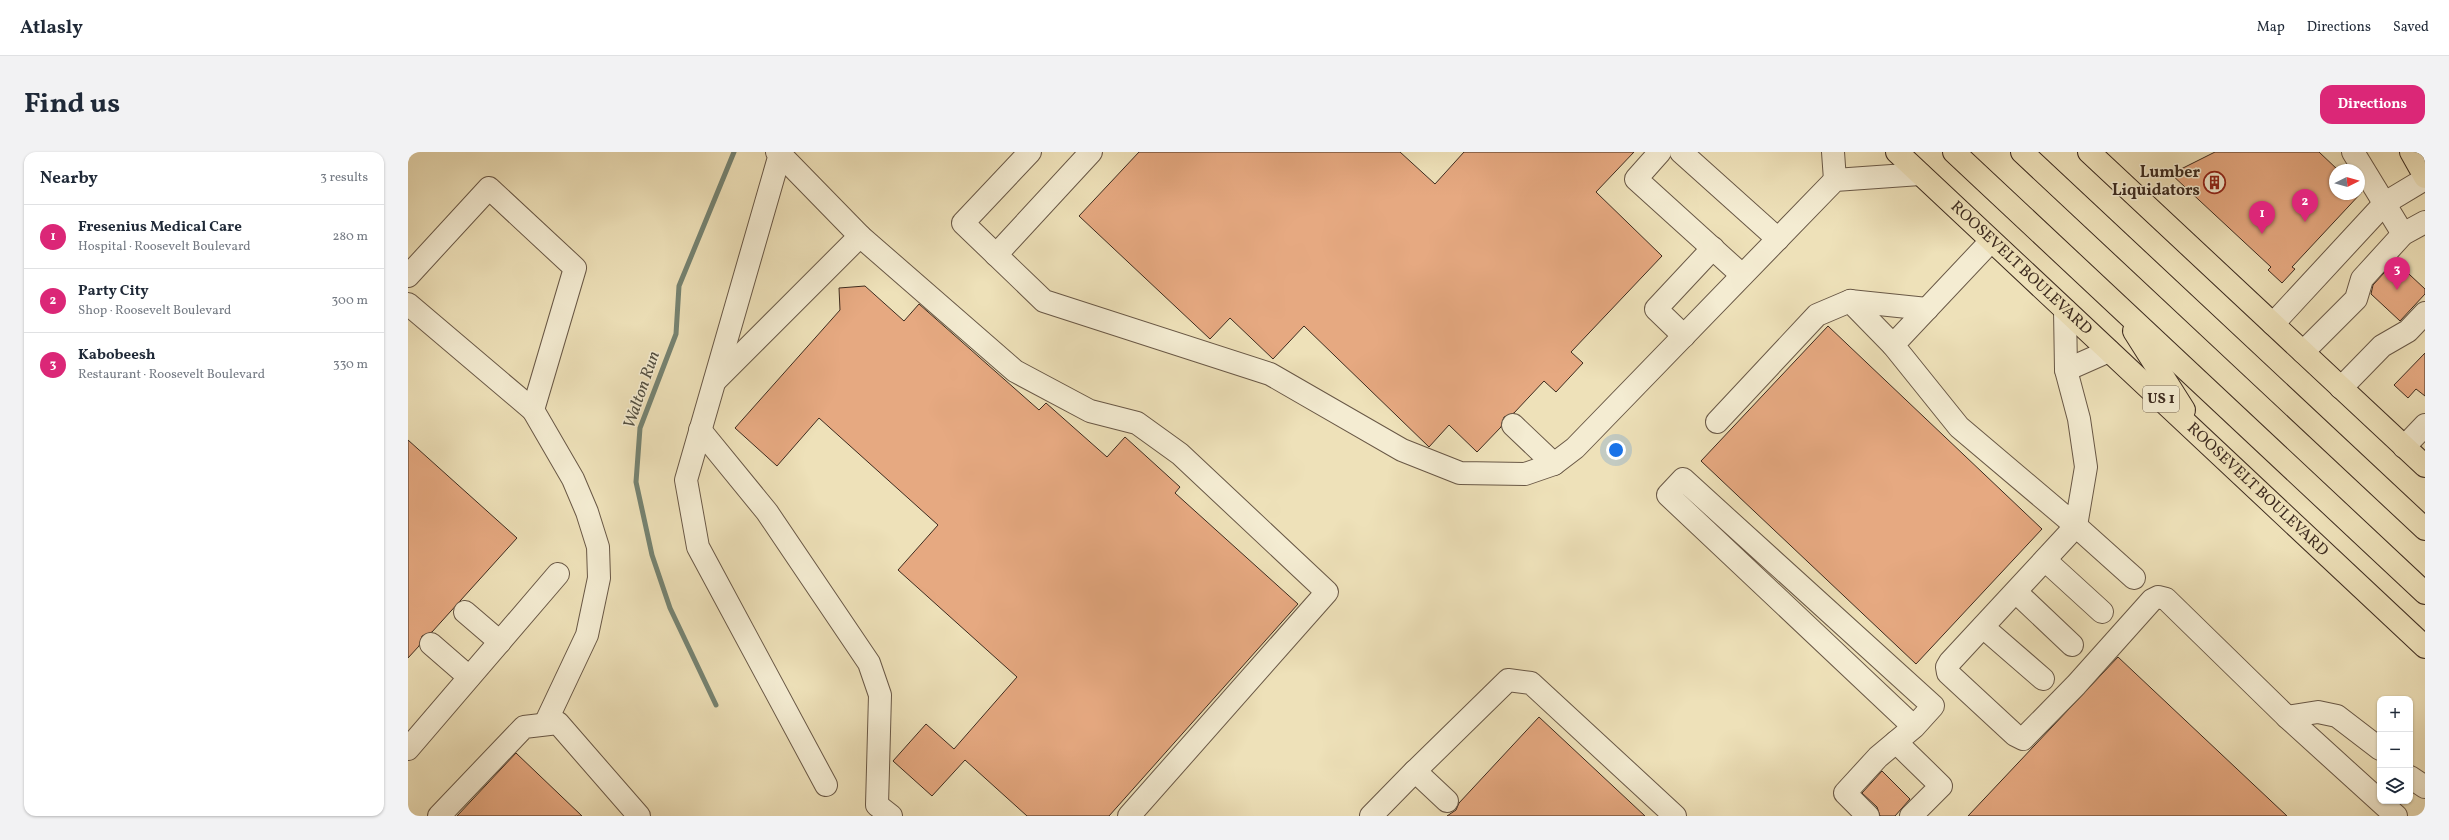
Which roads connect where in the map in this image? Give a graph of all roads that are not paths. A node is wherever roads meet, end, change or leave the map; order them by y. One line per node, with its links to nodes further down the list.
1 (1030, 152): 23 (lane)
2 (1091, 152): 23 (lane)
3 (1660, 152): 22 (lane)
4 (1681, 152): 20 (lane)
5 (1833, 152): 15 (lane)
6 (1897, 152): 13 (main road, ROOSEVELT BOULEVARD / US 1)
7 (1954, 152): 27 (main road, US 1)
8 (2022, 152): 50 (main road)
9 (2089, 152): 32 (main road)
10 (2353, 152): 16 (lane)
11 (2411, 152): 14 (main road)
12 (779, 153): 19 (lane); 38 (lane)
13 (1920, 174): 15 (lane); 21 (main road, ROOSEVELT BOULEVARD / US 1)
14 (2425, 178): 16 (lane)
15 (1835, 180): 20 (lane)
16 (2384, 203): 18 (lane); 32 (lane)
17 (2425, 222): 18 (lane)
18 (2403, 234): 36 (lane)
19 (860, 236): 38 (lane); 80 (lane)
20 (1778, 239): 24 (lane)
21 (1991, 241): 29 (lane); 30 (main road, ROOSEVELT BOULEVARD / US 1)
22 (1713, 248): 24 (lane); 33 (lane)
23 (996, 255): 47 (lane)
24 (1742, 275): 33 (lane)
25 (408, 276): 40 (lane)
26 (1850, 301): 29 (lane); 34 (lane); 41 (lane)
27 (2116, 303): 45 (main road); 55 (main road, US 1)
28 (408, 304): 40 (lane)
29 (1927, 309): 34 (lane)
30 (2066, 310): 35 (main road, ROOSEVELT BOULEVARD / US 1); 37 (lane)
31 (2425, 313): 39 (lane)
32 (2273, 324): 36 (main road)
33 (1684, 336): 47 (lane)
34 (1893, 346): 49 (lane)
35 (2109, 351): 37 (lane); 45 (main road, ROOSEVELT BOULEVARD / US 1)
36 (2303, 352): 39 (main road)
37 (2066, 370): 49 (lane)
38 (714, 383): 44 (lane)
39 (2341, 388): 46 (main road)
40 (533, 410): 66 (lane)
41 (1717, 422)
42 (1513, 425): 47 (lane)
43 (2425, 425): 46 (lane)
44 (700, 430): 73 (lane); 79 (lane)
45 (2203, 439): 62 (main road, ROOSEVELT BOULEVARD / US 1)
46 (2404, 447): 48 (main road)
47 (1554, 464)
48 (2425, 466)
49 (2076, 526): 51 (lane); 53 (lane)
50 (2425, 529)
51 (2045, 560): 54 (lane); 57 (lane)
52 (558, 574): 59 (lane)
53 (2134, 578)
54 (2016, 592): 58 (lane); 61 (lane)
55 (2425, 593)
56 (465, 612): 59 (lane)
57 (2102, 612)
58 (1983, 627): 64 (lane); 65 (lane)
59 (500, 642): 63 (lane)
60 (431, 644): 63 (lane)
61 (2072, 645)
62 (2425, 647)
63 (469, 677): 70 (lane)
64 (2043, 679)
65 (2286, 717): 69 (lane); 76 (lane)
66 (545, 724): 77 (lane); 78 (lane)
67 (1914, 727): 67 (lane); 68 (lane)
68 (1896, 742): 83 (lane); 84 (lane)
69 (2377, 747)
70 (408, 749)
71 (1415, 771): 75 (lane); 81 (lane); 82 (lane)
72 (2413, 779): 74 (lane)
73 (826, 785)
74 (2425, 787)
75 (1447, 801)
76 (2388, 814)
77 (439, 816)
78 (639, 816)
79 (892, 816)
80 (1129, 816)
81 (1371, 816)
82 (1675, 816)
83 (1868, 816)
84 (1911, 816)

